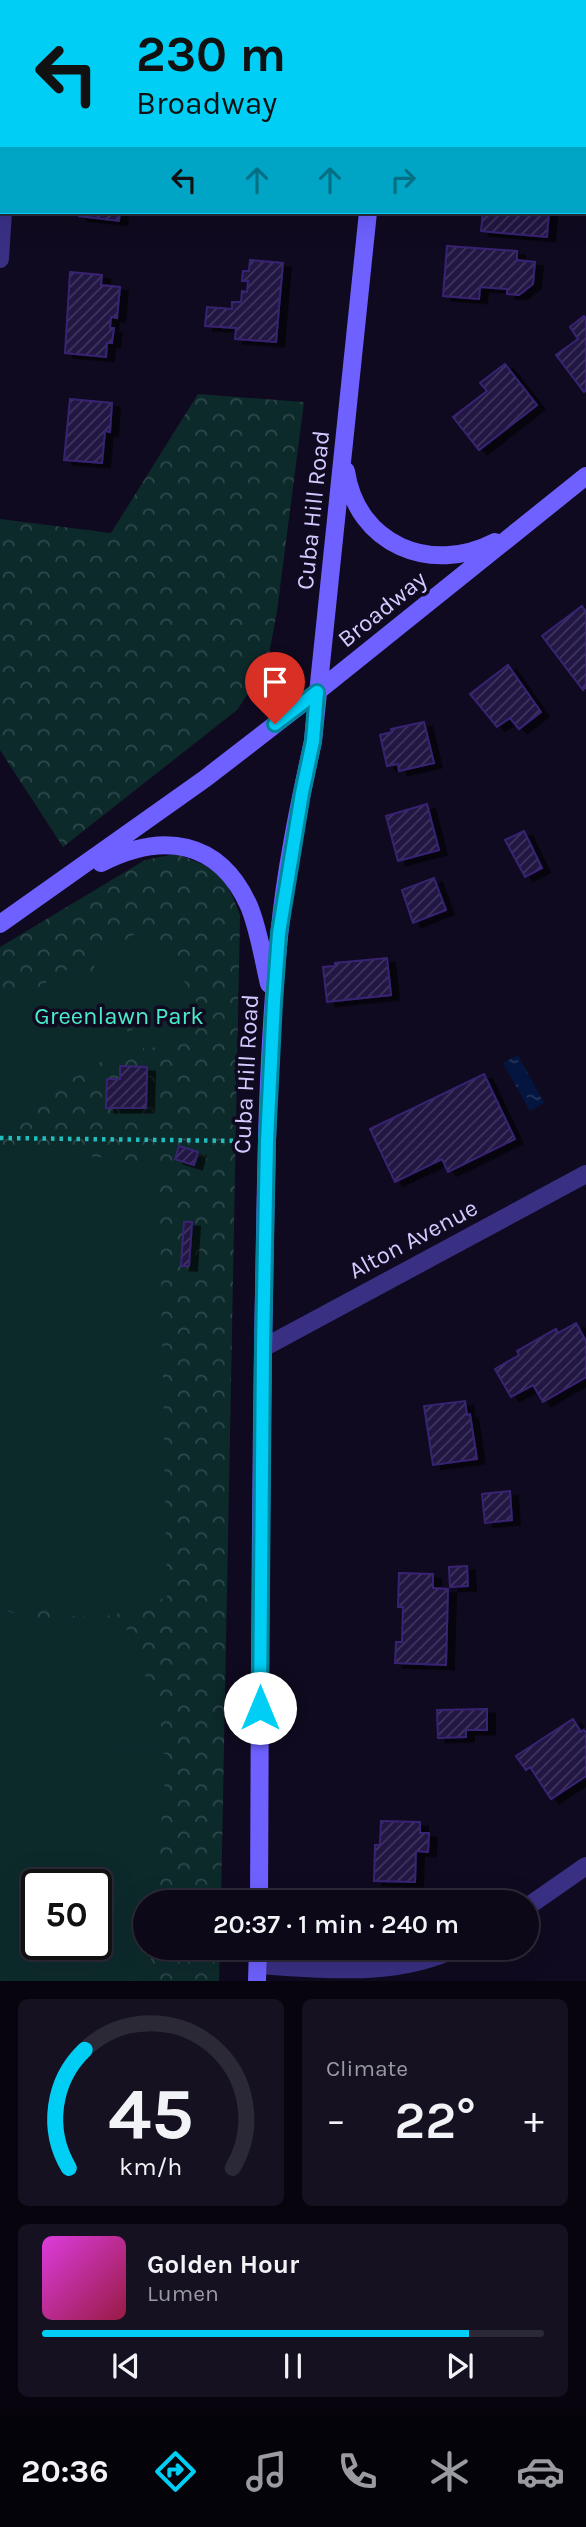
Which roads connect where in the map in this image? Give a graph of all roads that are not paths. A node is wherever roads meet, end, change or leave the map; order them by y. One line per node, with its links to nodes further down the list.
1 (3, 214): 3 (street)
2 (368, 214): 4 (main road, Cuba Hill Road)
3 (0, 259)
4 (344, 457): 6 (main road); 7 (main road, Cuba Hill Road)
5 (586, 475): 6 (main road, Broadway)
6 (520, 530): 7 (main road, Broadway)
7 (317, 692): 8 (main road, Broadway); 10 (main road, Cuba Hill Road)
8 (57, 884): 9 (main road, Broadway); 10 (main road)
9 (0, 924)
10 (274, 1002): 12 (main road, Cuba Hill Road)
11 (586, 1174): 12 (street, Alton Avenue)
12 (263, 1348): 14 (main road, Cuba Hill Road)
13 (586, 1866): 15 (street)
14 (259, 1890)
15 (539, 1899)
16 (423, 1960): 17 (street)
17 (258, 1965)

